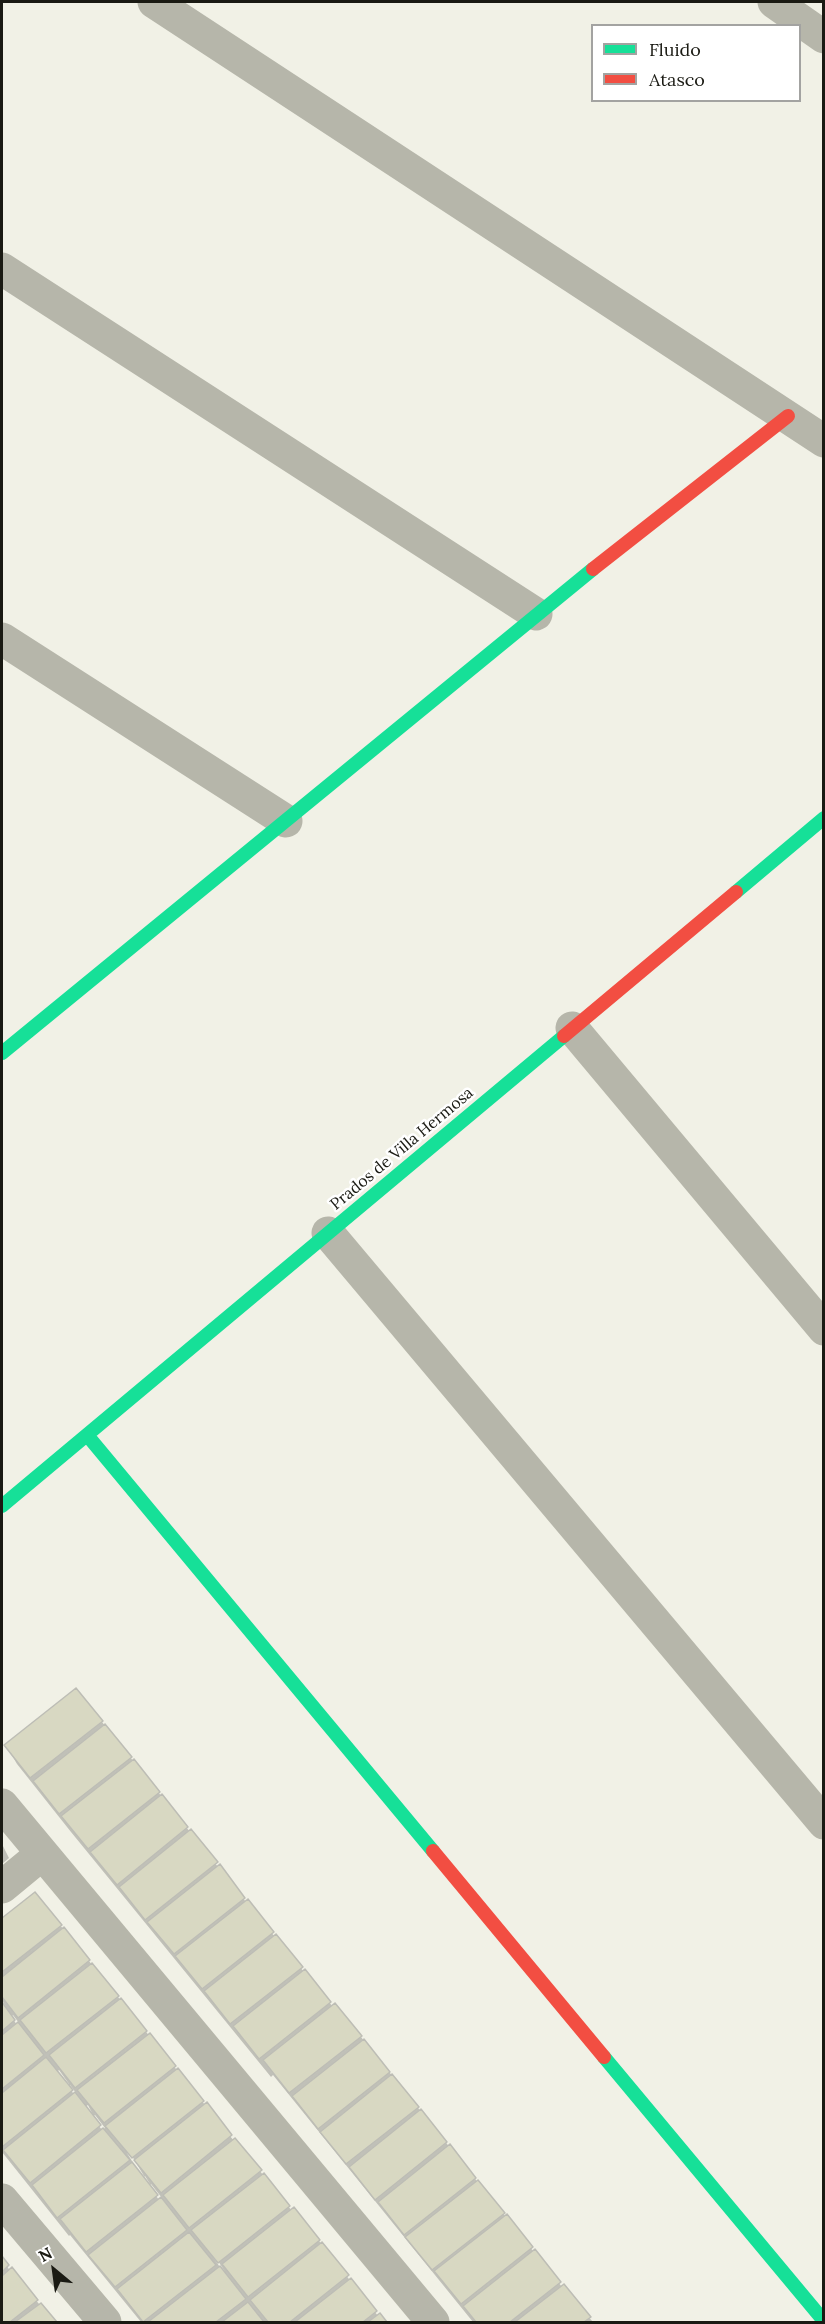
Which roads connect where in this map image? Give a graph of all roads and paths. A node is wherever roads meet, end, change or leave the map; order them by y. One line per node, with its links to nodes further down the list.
1 (154, 2): 5 (street)
2 (774, 2): 3 (street)
3 (824, 37)
4 (2, 269): 7 (street)
5 (788, 416): 6 (street); 7 (street)
6 (824, 441)
7 (536, 614): 10 (street)
8 (2, 639): 10 (street)
9 (824, 818): 11 (street, Prados de Villa Hermosa)
10 (286, 821): 12 (street)
11 (572, 1028): 13 (street, Prados de Villa Hermosa); 14 (street)
12 (2, 1053)
13 (328, 1233): 15 (street, Prados de Villa Hermosa); 18 (street)
14 (824, 1329)
15 (87, 1435): 16 (street, Prados de Villa Hermosa); 22 (street)
16 (2, 1506)
17 (2, 1805): 19 (street)
18 (824, 1823)
19 (42, 1854): 20 (street); 24 (street)
20 (2, 1887)
21 (2, 2200): 23 (street)
22 (824, 2321)
23 (105, 2322)
24 (433, 2322)

